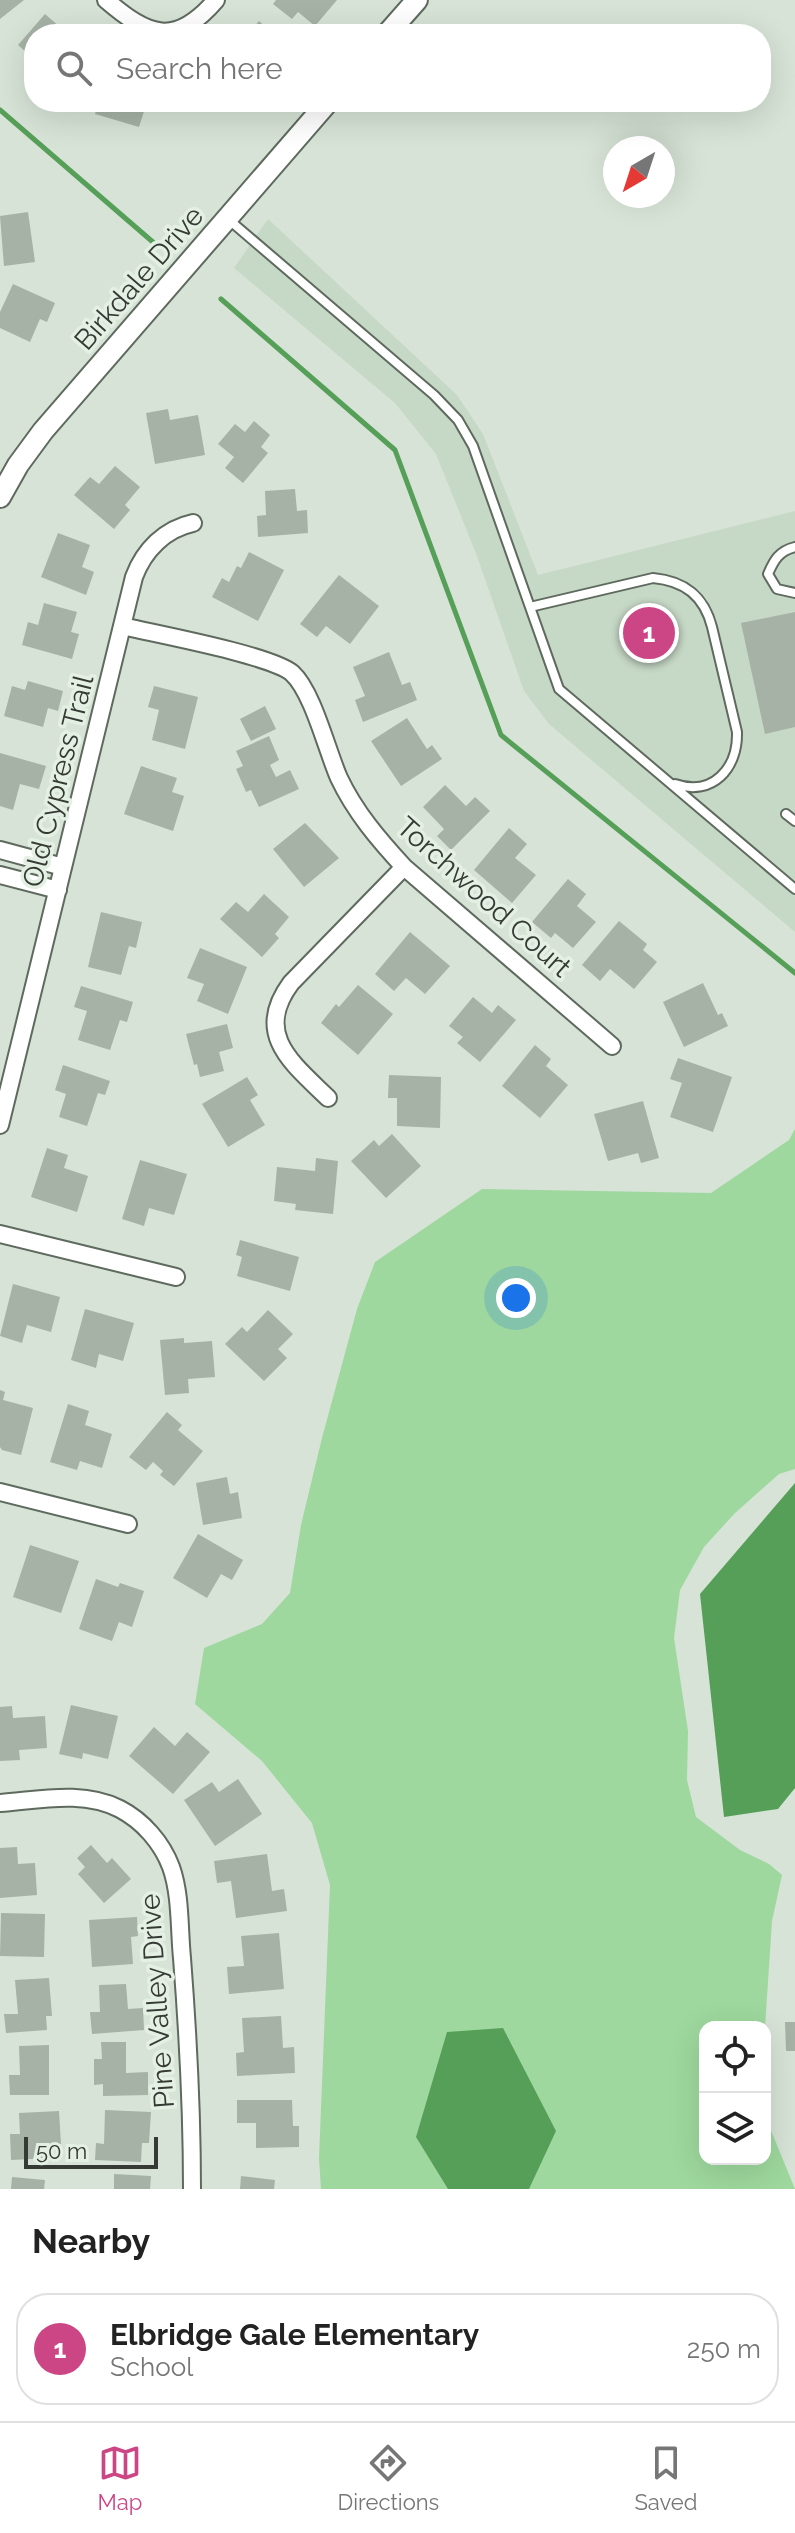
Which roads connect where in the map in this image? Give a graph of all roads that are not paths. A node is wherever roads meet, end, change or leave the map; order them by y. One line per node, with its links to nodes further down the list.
1 (106, 0): 4 (street)
2 (216, 0): 5 (street)
3 (417, 0): 6 (street)
4 (134, 24)
5 (190, 24)
6 (396, 24)
7 (319, 112): 8 (street, Birkdale Drive)
8 (227, 218): 9 (street, Birkdale Drive); 13 (lane)
9 (0, 497)
10 (193, 523): 14 (street, Old Cypress Trail)
11 (795, 547): 12 (lane)
12 (795, 593)
13 (530, 607): 15 (lane); 15 (lane)
14 (122, 626): 19 (street, Old Cypress Trail); 20 (street, Torchwood Court)
15 (670, 783): 22 (lane)
16 (786, 814): 17 (lane)
17 (795, 821)
18 (0, 850): 19 (street)
19 (63, 867): 23 (street, Old Cypress Trail)
20 (404, 867): 24 (street, Torchwood Court); 25 (street)
21 (0, 875): 23 (street)
22 (795, 889)
23 (58, 890): 26 (street, Old Cypress Trail)
24 (612, 1046)
25 (328, 1098)
26 (0, 1125)
27 (0, 1234): 28 (street)
28 (176, 1277)
29 (0, 1492): 30 (street)
30 (128, 1524)
31 (0, 1803): 32 (street, Pine Valley Drive)
32 (192, 2189)

